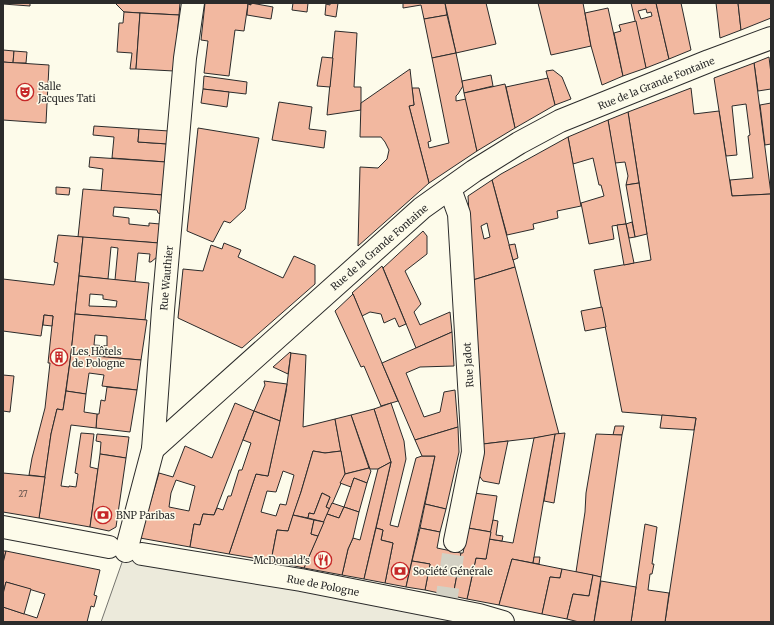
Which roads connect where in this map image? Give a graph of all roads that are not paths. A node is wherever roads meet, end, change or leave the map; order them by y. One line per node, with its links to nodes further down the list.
1 (193, 3): 4 (street, Rue Wauthier)
2 (771, 38): 3 (street, Rue de la Grande Fontaine)
3 (450, 188): 4 (street, Rue de la Grande Fontaine); 6 (street, Rue Jadot)
4 (153, 449): 7 (street, Rue Wauthier)
5 (5, 522): 7 (street, Rue de Pologne)
6 (455, 541)
7 (126, 551): 8 (street, Rue de Pologne)
8 (503, 622)

